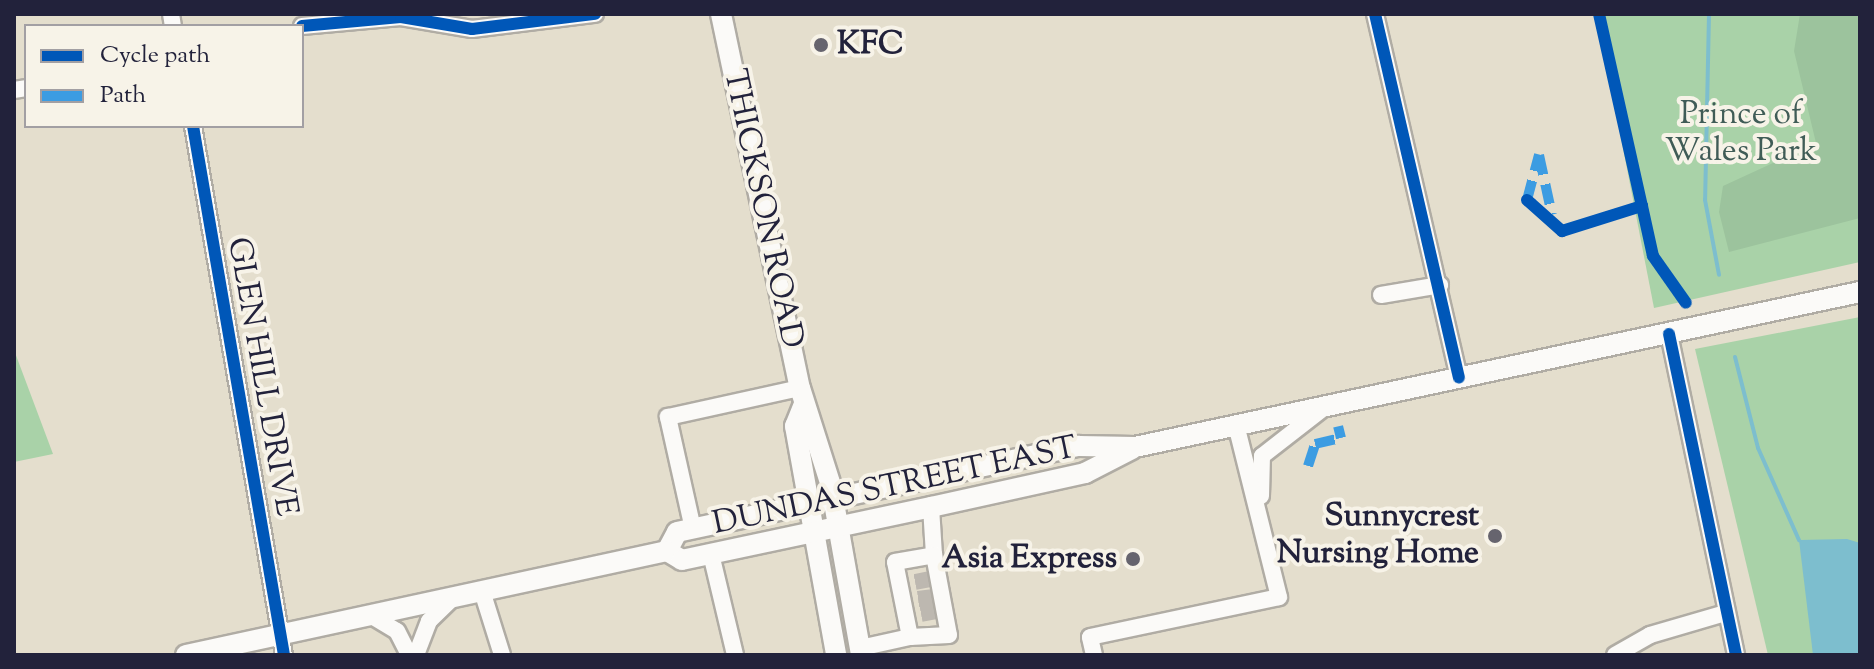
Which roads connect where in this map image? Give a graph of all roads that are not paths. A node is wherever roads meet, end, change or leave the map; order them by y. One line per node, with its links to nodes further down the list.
1 (595, 14): 4 (street)
2 (721, 14): 12 (main road, THICKSON ROAD)
3 (1375, 14): 7 (street)
4 (401, 15): 5 (street)
5 (304, 26)
6 (193, 128): 32 (street, GLEN HILL DRIVE)
7 (1440, 285): 9 (street); 11 (street)
8 (1860, 292): 10 (main road, DUNDAS STREET EAST)
9 (1381, 295)
10 (1669, 334): 11 (main road, DUNDAS STREET EAST); 29 (street)
11 (1459, 377): 13 (main road, DUNDAS STREET EAST)
12 (802, 396): 16 (main road, THICKSON ROAD); 17 (main road, THICKSON ROAD); 21 (street)
13 (1329, 405): 14 (main road, DUNDAS STREET EAST); 19 (street)
14 (1236, 425): 15 (main road, DUNDAS STREET EAST); 19 (street)
15 (1135, 447): 16 (main road, DUNDAS STREET EAST); 18 (main road, DUNDAS STREET EAST)
16 (833, 500): 17 (main road, DUNDAS STREET EAST); 20 (main road, THICKSON ROAD)
17 (808, 505): 21 (main road, DUNDAS STREET EAST); 22 (main road, THICKSON ROAD)
18 (931, 507): 20 (main road, DUNDAS STREET EAST); 25 (street)
19 (1260, 518): 40 (street)
20 (837, 527): 22 (main road, DUNDAS STREET EAST); 33 (main road, THICKSON ROAD)
21 (693, 529): 23 (main road, DUNDAS STREET EAST)
22 (812, 532): 24 (main road, DUNDAS STREET EAST); 34 (main road, THICKSON ROAD)
23 (667, 551): 24 (main road, DUNDAS STREET EAST); 26 (main road, DUNDAS STREET EAST)
24 (711, 554): 39 (street)
25 (934, 555): 28 (street); 28 (street)
26 (482, 591): 27 (main road, DUNDAS STREET EAST); 38 (street)
27 (455, 597): 30 (main road, DUNDAS STREET EAST); 37 (street)
28 (924, 598): 31 (street); 31 (street)
29 (1725, 613): 41 (street); 42 (street)
30 (370, 615): 32 (main road, DUNDAS STREET EAST); 36 (street)
31 (910, 637): 33 (street)
32 (282, 645): 35 (main road, DUNDAS STREET EAST)
33 (860, 651)
34 (833, 654)
35 (186, 655)
36 (409, 655)
37 (416, 655)
38 (502, 655)
39 (735, 655)
40 (1094, 655)
41 (1615, 655)
42 (1736, 655)

